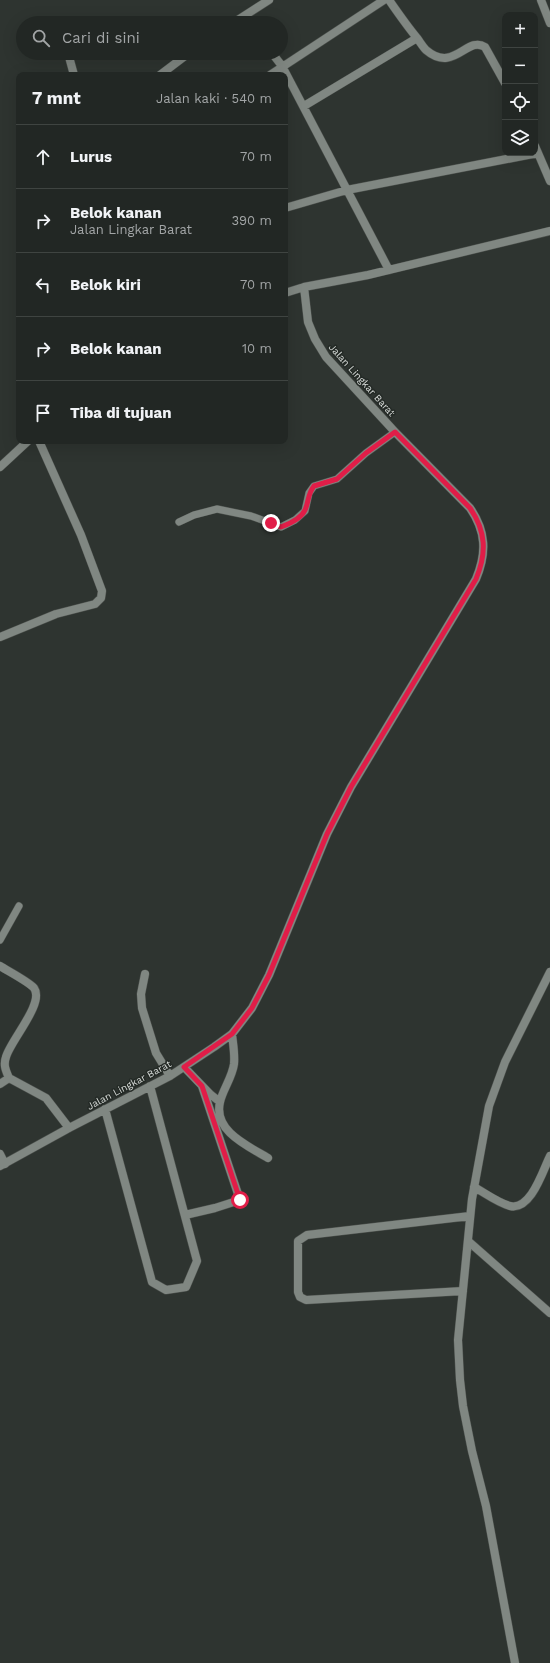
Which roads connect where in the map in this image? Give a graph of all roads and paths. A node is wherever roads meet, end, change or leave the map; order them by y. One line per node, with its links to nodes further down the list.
1 (269, 0): 5 (street)
2 (384, 0): 11 (street)
3 (389, 0): 7 (street)
4 (542, 0): 6 (street)
5 (244, 16)
6 (550, 23)
7 (417, 38): 17 (street); 18 (street)
8 (70, 60): 12 (street)
9 (180, 60): 13 (street)
10 (277, 60): 11 (street)
11 (282, 66): 14 (street); 15 (street)
12 (73, 72)
13 (164, 72)
14 (274, 72)
15 (285, 72)
16 (288, 77): 18 (street)
17 (502, 77)
18 (304, 106): 22 (street)
19 (538, 153): 21 (street)
20 (504, 156): 22 (street)
21 (550, 180)
22 (347, 190): 23 (street); 25 (street)
23 (288, 207)
24 (550, 232): 25 (street)
25 (389, 270): 26 (street)
26 (304, 287): 27 (street); 28 (street, Jalan Lingkar Barat)
27 (288, 291)
28 (395, 432): 32 (lane); 39 (street, Jalan Lingkar Barat)
29 (25, 444): 31 (street)
30 (40, 444): 33 (street)
31 (0, 467)
32 (179, 522)
33 (0, 637)
34 (20, 906): 35 (lane)
35 (0, 940)
36 (0, 966): 42 (street)
37 (550, 972): 53 (street)
38 (145, 974): 41 (street)
39 (232, 1034): 40 (street, Jalan Lingkar Barat); 46 (street)
40 (184, 1067): 41 (street, Jalan Lingkar Barat); 45 (street)
41 (170, 1076): 44 (street, Jalan Lingkar Barat)
42 (8, 1078): 43 (street); 48 (street)
43 (0, 1084)
44 (150, 1086): 47 (street, Jalan Lingkar Barat); 54 (street)
45 (202, 1086): 46 (street); 54 (street)
46 (220, 1102): 51 (street)
47 (105, 1109): 48 (street, Jalan Lingkar Barat); 54 (street)
48 (69, 1128): 52 (street, Jalan Lingkar Barat)
49 (0, 1154): 52 (street)
50 (550, 1156): 53 (street)
51 (268, 1158)
52 (2, 1165)
53 (474, 1187): 55 (street)
54 (185, 1214)
55 (470, 1216): 56 (street); 57 (street)
56 (468, 1241): 57 (street); 58 (street)
57 (463, 1291): 59 (street)
58 (550, 1313)
59 (515, 1663)

